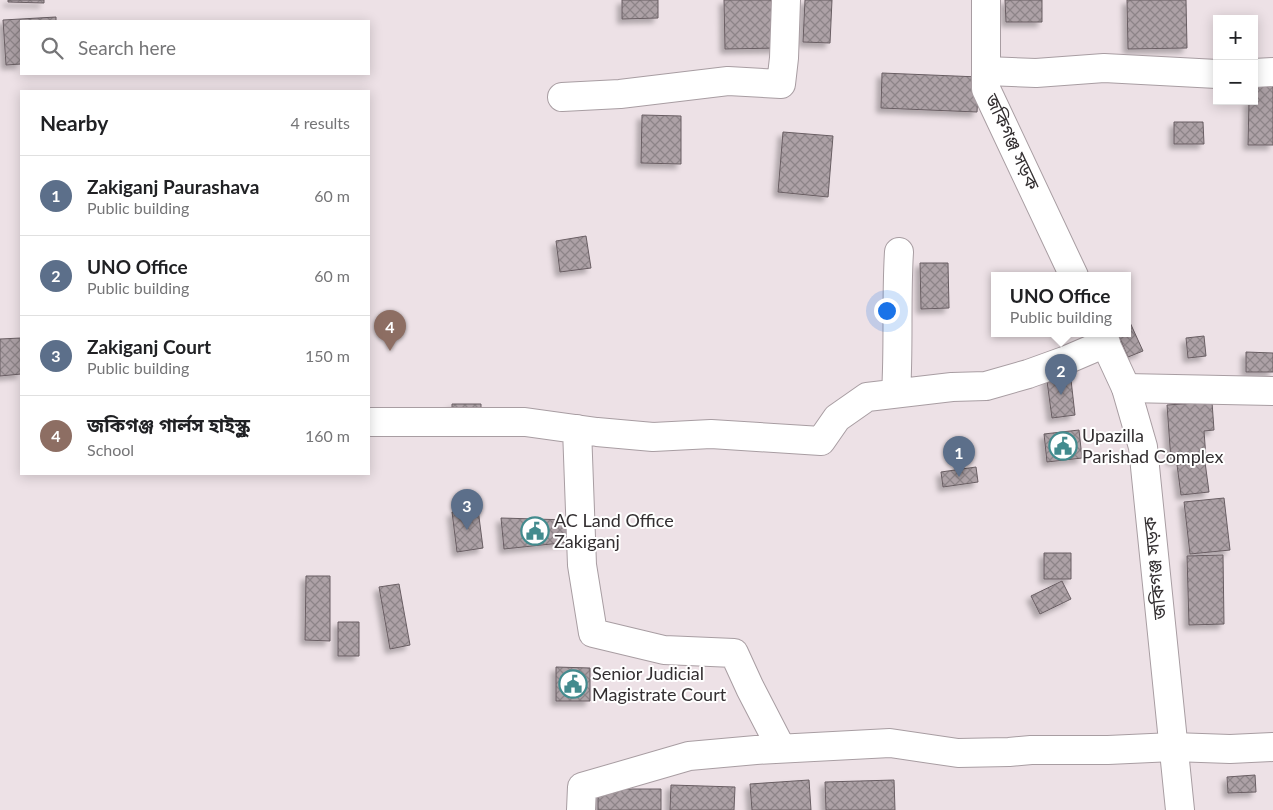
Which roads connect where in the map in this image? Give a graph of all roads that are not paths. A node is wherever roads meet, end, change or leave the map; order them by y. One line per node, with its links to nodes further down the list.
1 (786, 0): 7 (street)
2 (986, 0): 3 (street, জকিগঞ্জ সড়ক)
3 (986, 71): 6 (street); 9 (street, জকিগঞ্জ সড়ক)
4 (1273, 72): 5 (street)
5 (1258, 73)
6 (1213, 74)
7 (562, 97)
8 (899, 252): 13 (street)
9 (1072, 272)
10 (1104, 338): 11 (street, জকিগঞ্জ সড়ক); 13 (street)
11 (1126, 388): 12 (street); 16 (street, জকিগঞ্জ সড়ক)
12 (1273, 390)
13 (896, 393): 15 (street)
14 (371, 422): 15 (street)
15 (577, 430): 18 (street)
16 (1173, 747): 17 (street); 18 (street); 20 (street, জকিগঞ্জ সড়ক)
17 (1273, 747)
18 (781, 748): 19 (street)
19 (580, 810)
20 (1180, 810)

